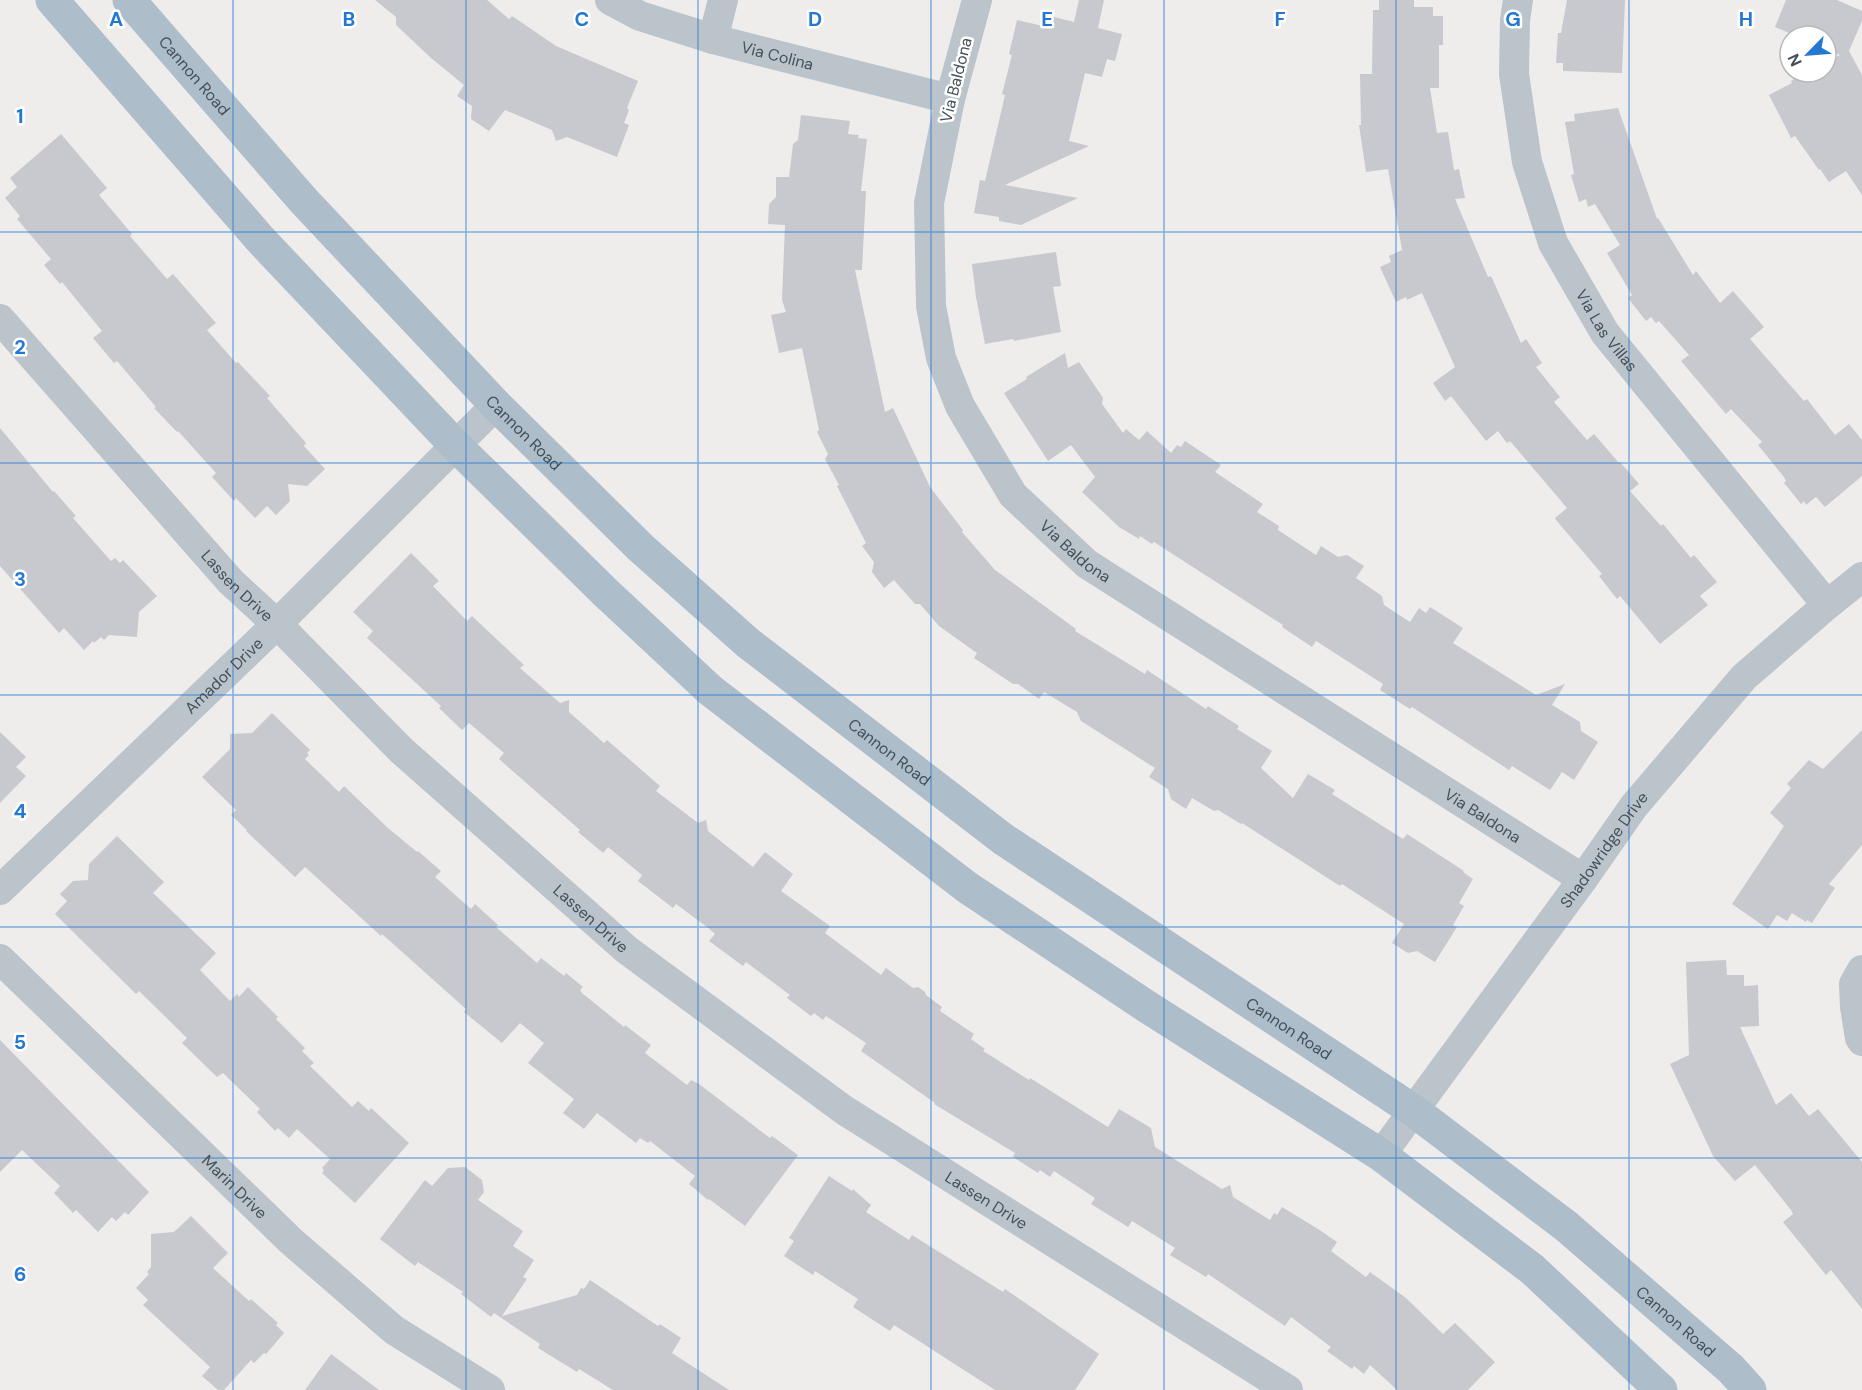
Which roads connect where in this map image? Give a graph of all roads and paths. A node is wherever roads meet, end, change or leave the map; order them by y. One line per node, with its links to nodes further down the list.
1 (52, 0): 11 (main road)
2 (129, 0): 10 (main road, Cannon Road)
3 (610, 0): 7 (street, Via Colina)
4 (723, 0): 7 (street)
5 (977, 0): 8 (street, Via Baldona)
6 (1518, 0): 13 (street, Via Las Villas)
7 (713, 39): 8 (street, Via Colina)
8 (950, 99): 15 (street, Via Baldona)
9 (0, 319): 14 (street, Lassen Drive)
10 (496, 405): 11 (street, Amador Drive); 20 (main road, Cannon Road)
11 (455, 445): 14 (street, Amador Drive); 21 (main road)
12 (1862, 577): 13 (street, Shadowridge Drive)
13 (1827, 605): 15 (street, Shadowridge Drive)
14 (277, 624): 16 (street, Amador Drive); 23 (street, Lassen Drive)
15 (1583, 879): 20 (street, Shadowridge Drive)
16 (0, 890)
17 (0, 959): 22 (street, Marin Drive)
18 (1862, 970): 19 (street)
19 (1862, 1041)
20 (1414, 1111): 21 (street, Shadowridge Drive); 25 (main road, Cannon Road)
21 (1381, 1155): 24 (main road)
22 (490, 1390)
23 (1288, 1390)
24 (1662, 1390)
25 (1750, 1390)

